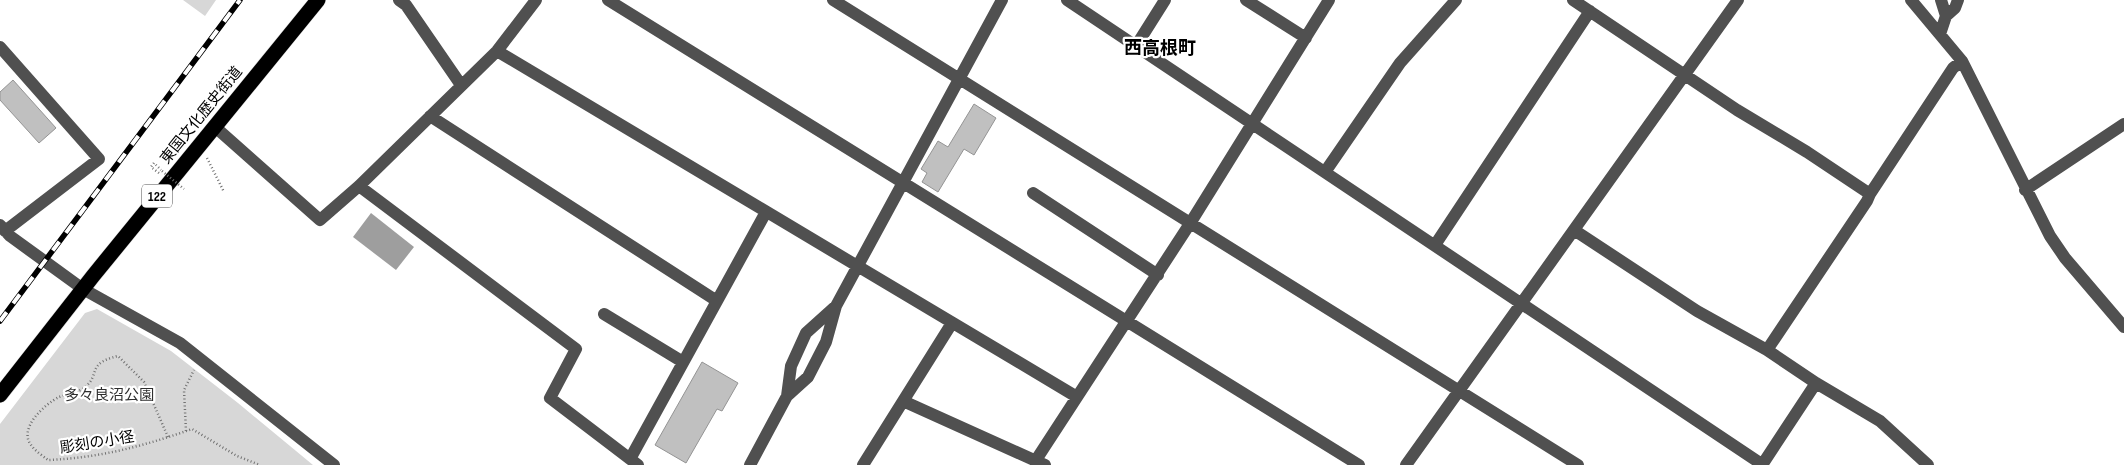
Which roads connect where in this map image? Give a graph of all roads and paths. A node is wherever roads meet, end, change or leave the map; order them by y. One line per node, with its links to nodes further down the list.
1 (318, 0): 31 (highway, 東国文化歴史街道 / 122)
2 (399, 0): 27 (street)
3 (536, 0): 23 (street)
4 (608, 0): 35 (street)
5 (833, 0): 26 (street)
6 (1002, 0): 26 (street)
7 (1067, 0): 21 (street)
8 (1165, 0): 21 (street)
9 (1246, 0): 20 (street)
10 (1329, 0): 20 (street)
11 (1456, 0): 33 (street)
12 (1573, 0): 17 (street)
13 (1738, 0): 25 (street)
14 (1911, 0): 19 (street)
15 (1941, 0): 18 (street)
16 (1958, 0): 18 (street)
17 (1590, 11): 25 (street); 46 (street)
18 (1946, 16): 19 (street)
19 (1940, 34): 24 (street)
20 (1306, 38): 29 (street)
21 (1136, 46): 29 (street)
22 (0, 47): 45 (street)
23 (497, 51): 27 (street); 42 (street)
24 (1962, 61): 38 (street); 41 (street)
25 (1684, 73): 41 (street); 44 (street)
26 (960, 77): 35 (street); 43 (street)
27 (461, 85): 28 (street)
28 (430, 116): 36 (street); 50 (street)
29 (1252, 124): 33 (street); 43 (street)
30 (2124, 124): 38 (street)
31 (214, 126): 36 (street); 49 (highway, 東国文化歴史街道 / 122)
32 (205, 155): 39 (path)
33 (1325, 172): 46 (street)
34 (163, 177): 37 (path, bridge)
35 (902, 181): 47 (street); 54 (street)
36 (359, 186): 68 (street)
37 (184, 189)
38 (2025, 190): 56 (street)
39 (224, 192)
40 (1033, 193): 48 (street)
41 (1870, 194): 57 (street)
42 (766, 212): 47 (street); 50 (street)
43 (1191, 222): 48 (street); 61 (street)
44 (1574, 230): 51 (street); 57 (street)
45 (7, 236): 49 (street)
46 (1435, 245): 51 (street)
47 (858, 266): 52 (street); 55 (street)
48 (1158, 274): 54 (street)
49 (83, 289): 62 (highway, 東国文化歴史街道 / 122); 71 (street)
50 (717, 301): 58 (street)
51 (1521, 304): 61 (street); 77 (street)
52 (836, 306): 63 (street); 63 (street)
53 (604, 314): 58 (street)
54 (1128, 322): 64 (street); 74 (street)
55 (952, 323): 64 (street); 65 (street)
56 (2124, 327)
57 (1767, 350): 60 (street)
58 (683, 362): 68 (street)
59 (196, 367): 66 (path)
60 (1816, 383): 77 (street); 78 (street)
61 (1460, 390): 75 (street); 76 (street)
62 (0, 395)
63 (787, 396): 72 (street)
64 (1077, 397): 69 (street)
65 (903, 401): 69 (street); 73 (street)
66 (186, 431): 67 (path, 彫刻の小径); 70 (path)
67 (168, 437): 67 (path, 彫刻の小径)
68 (634, 462)
69 (1041, 463)
70 (260, 465)
71 (334, 465)
72 (750, 465)
73 (864, 465)
74 (1359, 465)
75 (1406, 465)
76 (1578, 465)
77 (1762, 465)
78 (1928, 465)

